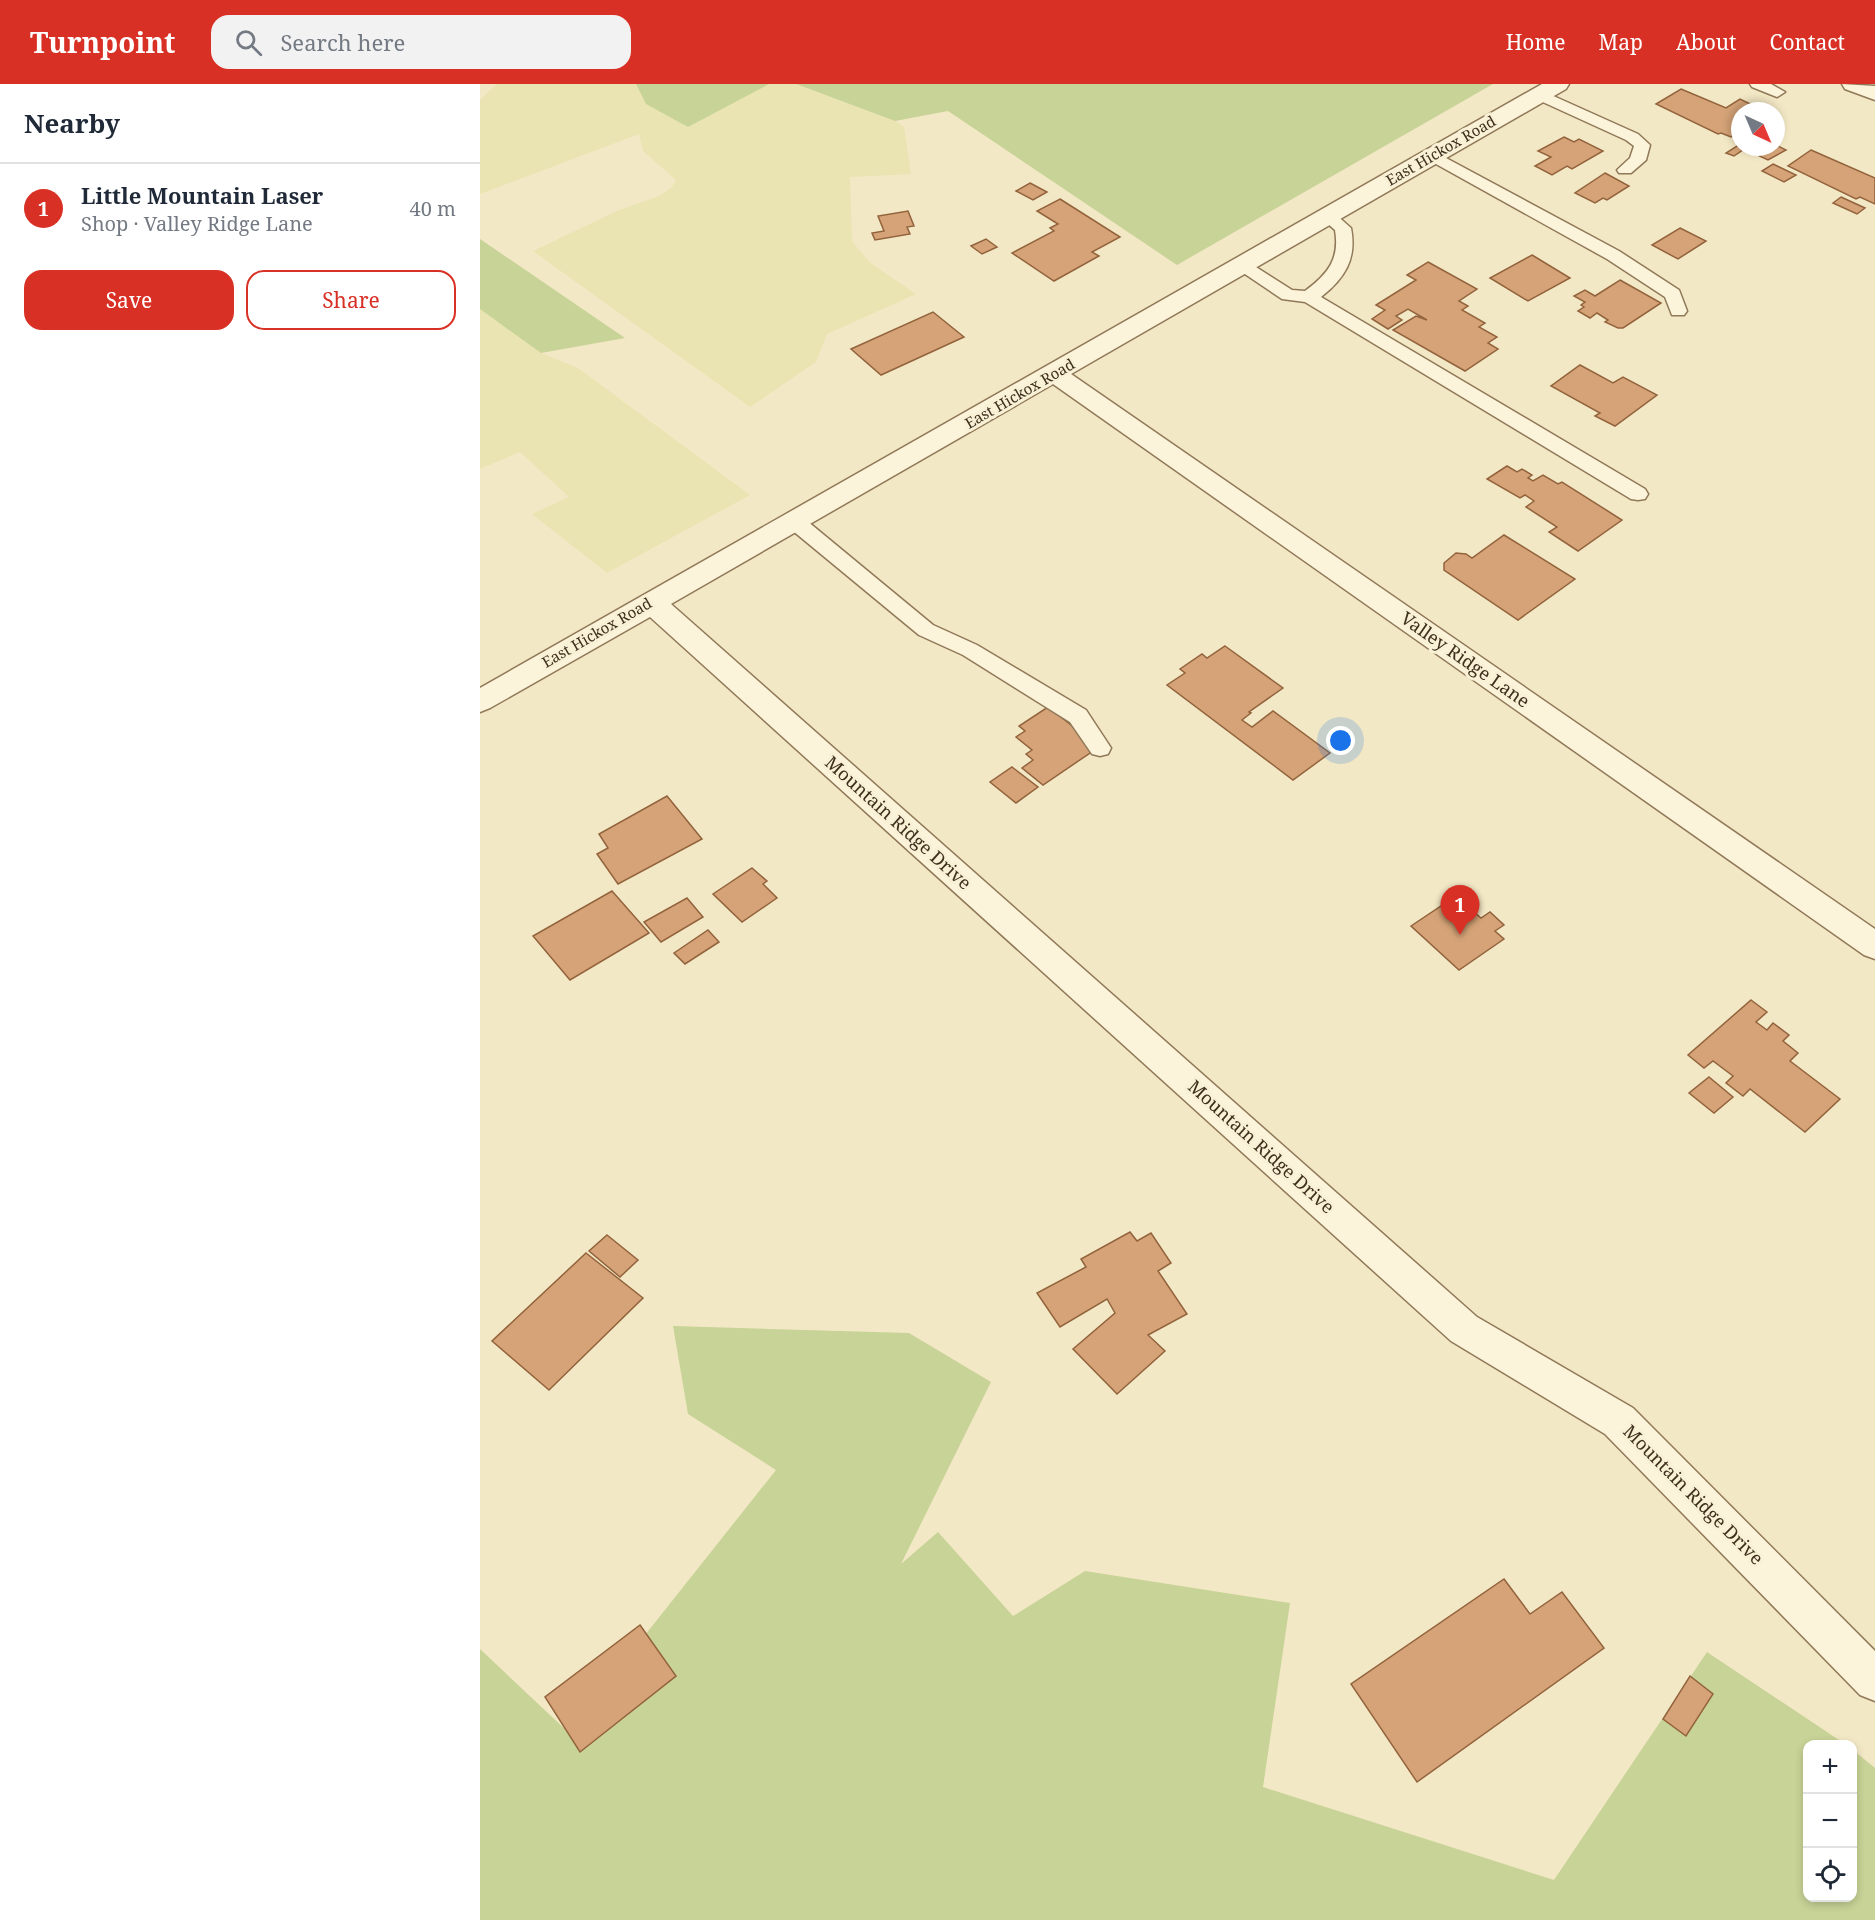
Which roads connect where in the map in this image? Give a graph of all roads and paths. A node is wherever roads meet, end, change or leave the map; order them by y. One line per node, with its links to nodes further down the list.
1 (1758, 84): 4 (lane)
2 (1853, 84): 5 (street)
3 (1549, 89): 6 (street, East Hickox Road); 7 (lane)
4 (1777, 92)
5 (1875, 94)
6 (1433, 156): 8 (street, East Hickox Road); 11 (lane)
7 (1625, 170)
8 (1328, 217): 9 (street, East Hickox Road); 10 (lane)
9 (1242, 266): 10 (lane); 12 (street, East Hickox Road)
10 (1309, 297): 13 (lane)
11 (1678, 311)
12 (1055, 374): 14 (street, East Hickox Road); 18 (street, Valley Ridge Lane)
13 (1638, 494)
14 (794, 520): 15 (street, East Hickox Road); 17 (lane)
15 (651, 602): 16 (street, East Hickox Road); 19 (street, Mountain Ridge Drive)
16 (480, 701)
17 (1100, 748)
18 (1875, 946)
19 (1875, 1680)

